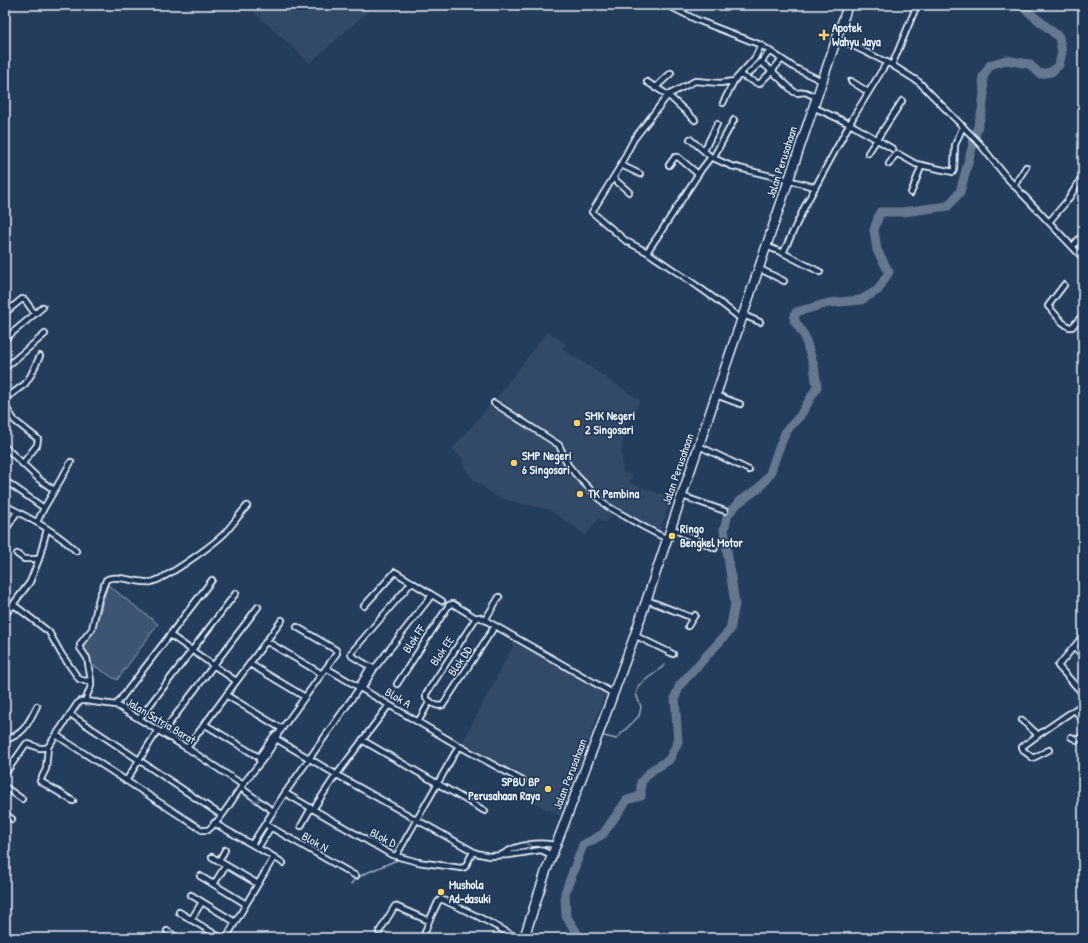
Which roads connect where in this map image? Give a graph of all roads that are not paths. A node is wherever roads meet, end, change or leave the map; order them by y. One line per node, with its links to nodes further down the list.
1 (667, 5): 5 (street)
2 (848, 5): 4 (main road, Jalan Perusahaan)
3 (918, 5): 10 (street)
4 (837, 38): 9 (street); 16 (main road, Jalan Perusahaan)
5 (761, 45): 6 (street); 14 (street)
6 (770, 51): 7 (street); 8 (street)
7 (781, 60): 11 (street); 16 (street)
8 (761, 62): 11 (street); 13 (street)
9 (887, 62): 10 (street); 20 (street)
10 (892, 65): 30 (street)
11 (772, 71): 14 (street); 22 (street)
12 (671, 73): 19 (street)
13 (749, 73)
14 (740, 75): 15 (street)
15 (734, 80): 21 (street); 24 (street)
16 (822, 81): 22 (main road, Jalan Perusahaan)
17 (851, 81): 20 (street)
18 (647, 82): 19 (street)
19 (656, 88): 21 (street)
20 (868, 92): 29 (street)
21 (668, 95): 26 (street); 38 (street)
22 (816, 97): 25 (main road, Jalan Perusahaan)
23 (902, 100): 32 (street)
24 (724, 103)
25 (813, 107): 29 (street); 46 (main road, Jalan Perusahaan)
26 (695, 120)
27 (734, 120): 36 (street)
28 (717, 124): 34 (street)
29 (850, 124): 32 (street); 48 (street)
30 (962, 126): 40 (street); 47 (street)
31 (690, 139): 34 (street)
32 (876, 139): 33 (street); 35 (street)
33 (893, 149)
34 (704, 150): 36 (street)
35 (868, 153)
36 (712, 158): 43 (street); 46 (street)
37 (889, 164): 40 (street)
38 (621, 165): 42 (street); 45 (street)
39 (669, 165): 43 (street)
40 (922, 165): 50 (street)
41 (1026, 168): 47 (street)
42 (640, 174)
43 (698, 174): 55 (street)
44 (1083, 176): 51 (street)
45 (613, 178): 49 (street); 55 (street)
46 (789, 180): 48 (street); 53 (main road, Jalan Perusahaan)
47 (1014, 186): 51 (street)
48 (815, 187): 56 (street)
49 (629, 192)
50 (911, 193)
51 (1049, 222): 54 (street)
52 (1083, 234): 54 (street)
53 (766, 246): 56 (street); 58 (main road, Jalan Perusahaan)
54 (1073, 246): 57 (street)
55 (647, 252): 66 (street)
56 (783, 253): 59 (street)
57 (1083, 258)
58 (758, 268): 60 (street); 66 (main road, Jalan Perusahaan)
59 (820, 272)
60 (784, 281)
61 (1064, 285): 65 (street)
62 (43, 307): 64 (street)
63 (5, 313): 64 (street)
64 (35, 314): 69 (street)
65 (1083, 314)
66 (742, 318): 67 (street); 72 (main road, Jalan Perusahaan)
67 (760, 322)
68 (45, 334): 71 (street)
69 (5, 339)
70 (40, 356): 73 (street)
71 (5, 368)
72 (716, 395): 75 (street); 77 (main road, Jalan Perusahaan)
73 (5, 399)
74 (494, 403): 94 (street)
75 (740, 404)
76 (5, 406): 80 (street)
77 (699, 446): 81 (street); 84 (main road, Jalan Perusahaan)
78 (5, 447): 80 (street)
79 (71, 462): 83 (street)
80 (23, 464): 83 (street)
81 (749, 470)
82 (10, 484): 87 (street)
83 (54, 490): 87 (street)
84 (682, 496): 89 (street); 91 (main road, Jalan Perusahaan)
85 (5, 505): 88 (street)
86 (246, 506): 130 (street)
87 (44, 508): 90 (street)
88 (17, 512): 90 (street); 93 (street)
89 (725, 512)
90 (37, 522): 92 (street)
91 (671, 528): 94 (main road, Jalan Perusahaan); 95 (street)
92 (47, 529): 96 (street); 98 (street)
93 (5, 531)
94 (667, 539): 105 (main road, Jalan Perusahaan)
95 (715, 548)
96 (76, 551)
97 (17, 554): 98 (street)
98 (39, 559): 107 (street)
99 (212, 580): 117 (street)
100 (412, 582): 102 (street); 108 (street); 128 (street)
101 (236, 593): 122 (street)
102 (432, 595): 106 (street); 128 (street)
103 (499, 597): 113 (street)
104 (5, 600): 107 (street)
105 (647, 600): 115 (street); 118 (main road, Jalan Perusahaan)
106 (442, 601)
107 (13, 606): 110 (street); 130 (street)
108 (364, 606)
109 (258, 607): 126 (street)
110 (5, 615)
111 (476, 618): 113 (street); 132 (street, Blok FF); 139 (street, Blok EE)
112 (282, 620): 120 (street)
113 (486, 620): 114 (street)
114 (495, 626): 134 (street); 139 (street, Blok DD)
115 (688, 626)
116 (297, 627): 127 (street)
117 (170, 635): 122 (street); 141 (street)
118 (634, 635): 123 (street); 134 (main road, Jalan Perusahaan)
119 (1083, 636): 121 (street)
120 (266, 641): 125 (street); 129 (street)
121 (1074, 647): 124 (street); 135 (street)
122 (192, 650): 126 (street); 146 (street)
123 (672, 654)
124 (1083, 655)
125 (250, 664): 131 (street); 137 (street)
126 (214, 665): 131 (street); 152 (street)
127 (326, 668): 129 (street); 133 (street, Blok A)
128 (372, 668): 133 (street)
129 (322, 674): 137 (street)
130 (91, 680): 138 (street)
131 (236, 681): 136 (street)
132 (397, 684)
133 (361, 688): 142 (street, Blok A); 166 (street)
134 (614, 694): 189 (main road, Jalan Perusahaan)
135 (1083, 694)
136 (226, 695): 150 (street); 151 (street)
137 (305, 696): 151 (street)
138 (86, 698): 141 (street, Jalan Satria Barat); 145 (street)
139 (430, 701): 149 (street)
140 (1083, 704): 154 (street)
141 (116, 705): 146 (street, Jalan Satria Barat)
142 (389, 705): 149 (street, Blok A); 159 (street)
143 (37, 706): 158 (street)
144 (1077, 713): 148 (street)
145 (70, 714): 153 (street); 164 (street)
146 (139, 719): 152 (street, Jalan Satria Barat)
147 (1022, 720): 154 (street)
148 (1083, 720)
149 (418, 722): 160 (street, Blok A)
150 (204, 724): 162 (street); 165 (street)
151 (282, 729): 156 (street)
152 (160, 731): 162 (street, Jalan Satria Barat); 164 (street)
153 (56, 735): 161 (street); 169 (street)
154 (1038, 735): 163 (street)
155 (1083, 736): 157 (street)
156 (276, 737): 165 (street); 166 (street)
157 (1071, 737)
158 (5, 740)
159 (362, 740): 168 (street); 171 (street)
160 (459, 746): 170 (street, Blok A); 171 (street)
161 (48, 747): 167 (street); 176 (street)
162 (187, 748): 172 (street, Jalan Satria Barat)
163 (1049, 750)
164 (139, 759): 169 (street); 181 (street)
165 (260, 759): 172 (street)
166 (310, 759): 168 (street); 174 (street)
167 (5, 774)
168 (337, 775): 177 (street); 183 (street)
169 (126, 781): 184 (street)
170 (523, 781)
171 (438, 783): 179 (street); 183 (street)
172 (242, 786): 178 (street, Jalan Satria Barat, one-way to 178); 181 (street)
173 (5, 787): 175 (street)
174 (285, 793): 177 (street, Blok D); 178 (street)
175 (22, 799)
176 (73, 802)
177 (312, 809): 186 (street); 195 (street, Blok D)
178 (273, 811): 185 (street)
179 (485, 811)
180 (5, 814): 182 (street)
181 (222, 815): 184 (street)
182 (12, 819)
183 (417, 820): 192 (street); 195 (street)
184 (214, 823): 188 (street)
185 (265, 824): 187 (street, Blok N); 188 (street)
186 (301, 826)
187 (271, 828): 190 (street); 202 (street, Blok N)
188 (252, 844): 190 (street)
189 (556, 845): 193 (street, one-way to 189); 194 (main road, Jalan Perusahaan)
190 (258, 848): 197 (street)
191 (225, 850): 198 (street)
192 (474, 852): 193 (street); 195 (street, Blok D)
193 (500, 855): 194 (street)
194 (552, 855): 219 (main road, Jalan Perusahaan)
195 (396, 856)
196 (212, 857): 198 (street)
197 (274, 857): 199 (street); 204 (street)
198 (219, 861): 200 (street)
199 (283, 863)
200 (226, 865): 203 (street); 204 (street)
201 (200, 876): 203 (street)
202 (356, 876)
203 (214, 884): 207 (street)
204 (258, 884): 207 (street)
205 (190, 895): 206 (street)
206 (202, 902): 209 (street); 211 (street)
207 (246, 904): 211 (street)
208 (179, 912): 209 (street)
209 (191, 920): 216 (street)
210 (429, 921): 213 (street); 218 (street); 219 (street)
211 (235, 922): 217 (street)
212 (166, 931): 214 (street)
213 (379, 932)
214 (172, 936): 215 (street)
215 (178, 938)
216 (221, 938)
217 (226, 938)
218 (423, 938)
219 (524, 938)

